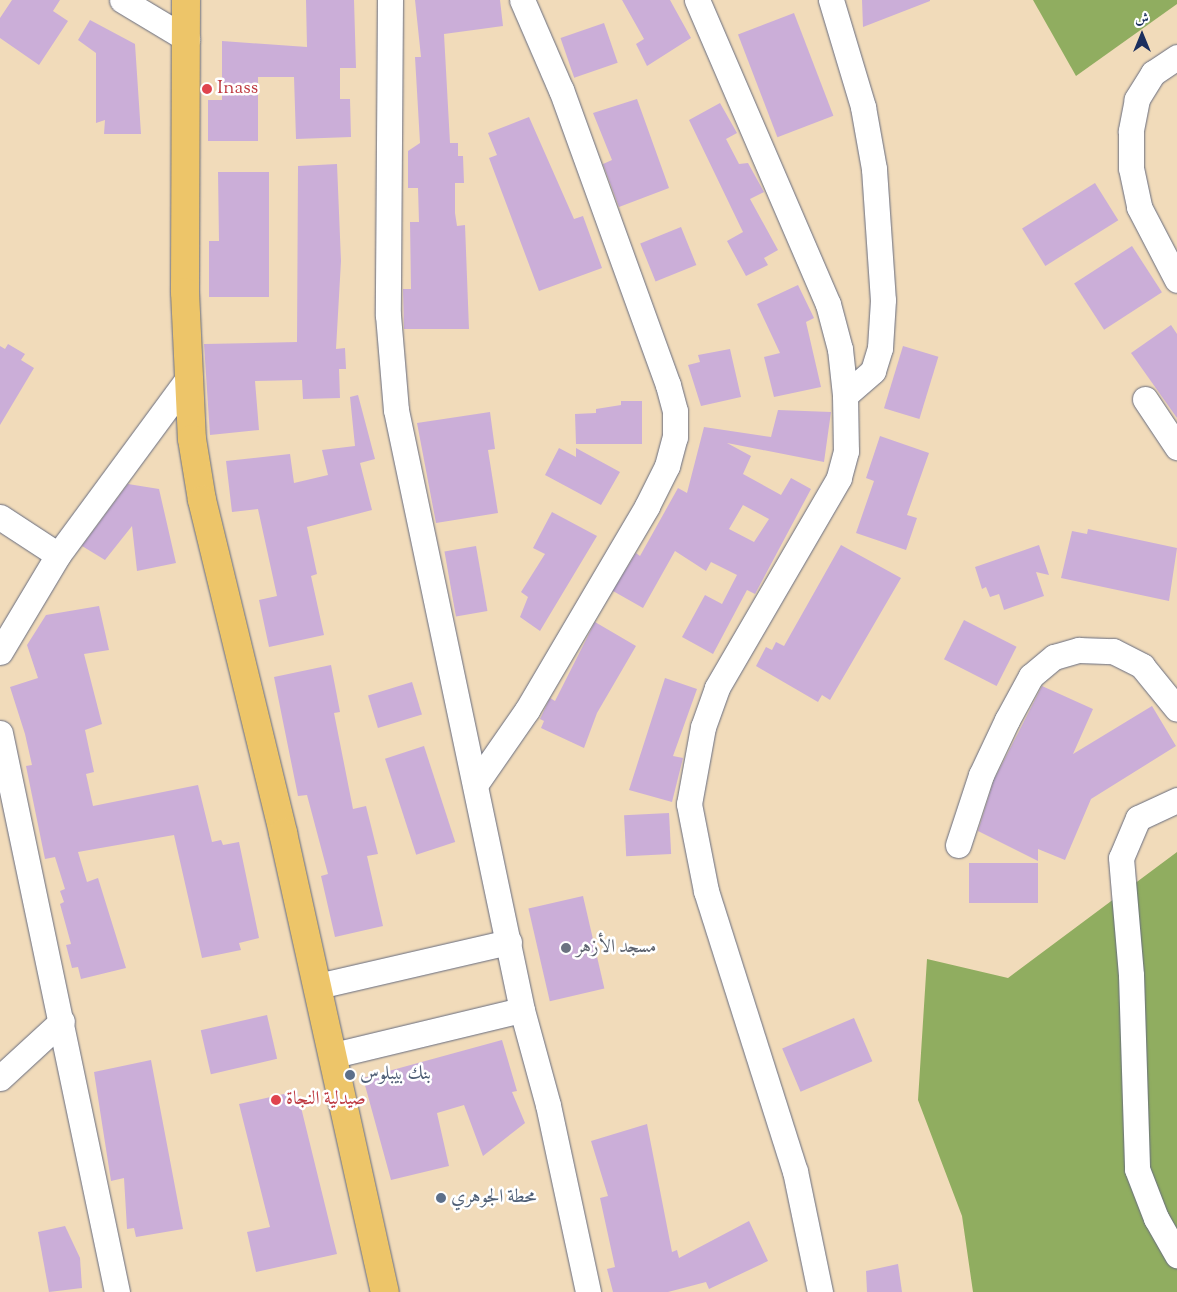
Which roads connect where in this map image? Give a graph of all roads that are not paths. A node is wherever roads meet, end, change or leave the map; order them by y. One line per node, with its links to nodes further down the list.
1 (122, 0): 7 (street)
2 (186, 0): 7 (main road)
3 (390, 0): 19 (street)
4 (522, 0): 19 (street)
5 (697, 0): 11 (street)
6 (831, 0): 11 (street)
7 (187, 39): 10 (main road)
8 (1177, 57): 9 (street)
9 (1177, 280)
10 (187, 380): 15 (street); 23 (main road)
11 (845, 395): 32 (street)
12 (1145, 399): 13 (street)
13 (1177, 446)
14 (0, 517): 15 (street)
15 (58, 555): 16 (street)
16 (0, 652)
17 (1177, 708): 21 (street)
18 (0, 733): 25 (street)
19 (478, 782): 22 (street)
20 (1177, 800): 28 (street)
21 (958, 845)
22 (509, 942): 23 (street); 24 (street)
23 (318, 986): 26 (main road)
24 (522, 1010): 26 (street); 31 (street)
25 (62, 1021): 27 (street); 29 (street)
26 (334, 1055): 30 (main road)
27 (0, 1078)
28 (1177, 1255)
29 (117, 1292)
30 (385, 1292)
31 (588, 1292)
32 (820, 1292)

